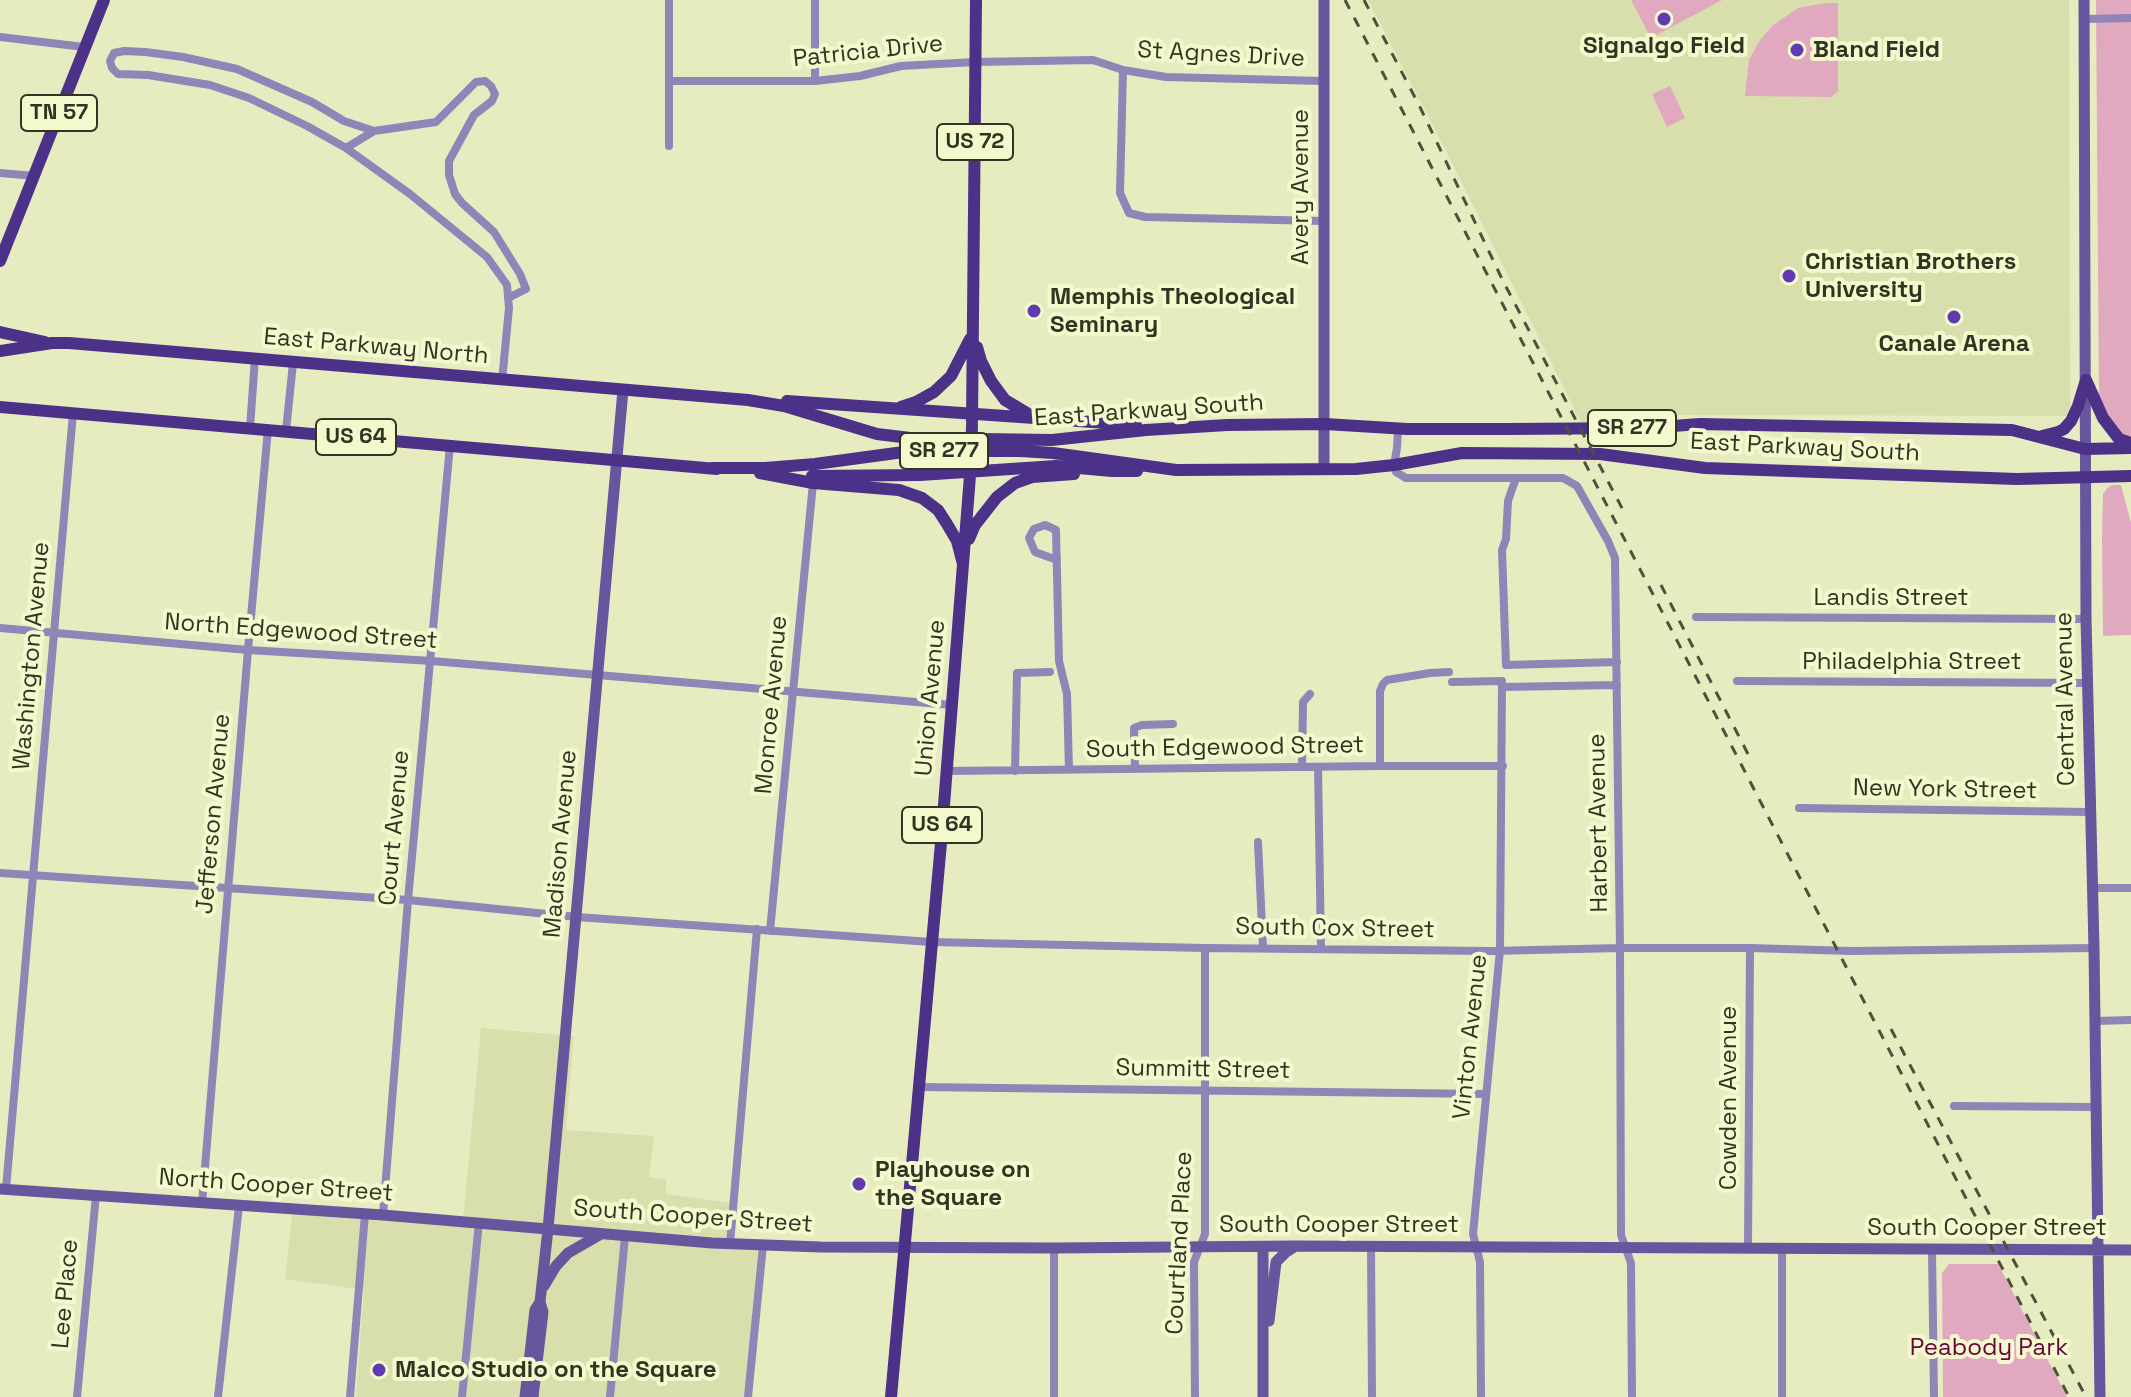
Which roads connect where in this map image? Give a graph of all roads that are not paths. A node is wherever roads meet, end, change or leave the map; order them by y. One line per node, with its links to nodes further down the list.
1 (104, 0): 10 (main road, TN 57)
2 (669, 0): 13 (street)
3 (815, 0): 14 (street)
4 (976, 0): 11 (main road, Union Avenue / US 72)
5 (1324, 0): 15 (main road, Avery Avenue)
6 (2084, 0): 8 (main road, Central Avenue)
7 (2131, 18): 8 (street)
8 (2085, 19): 30 (main road, Central Avenue)
9 (0, 37): 10 (street)
10 (84, 47): 20 (main road, TN 57)
11 (975, 62): 12 (street, St Agnes Drive); 14 (street, Patricia Drive); 25 (main road, Union Avenue / US 72)
12 (1123, 70): 15 (street, St Agnes Drive); 21 (street)
13 (669, 81): 14 (street, Patricia Drive); 17 (street)
14 (815, 81)
15 (1323, 81): 21 (main road, Avery Avenue)
16 (374, 131): 18 (street); 18 (street); 23 (street)
17 (669, 146)
18 (346, 148): 23 (street)
19 (0, 173): 20 (street)
20 (35, 176): 22 (main road, TN 57)
21 (1323, 221): 39 (main road, Avery Avenue)
22 (0, 261)
23 (508, 298): 31 (street)
24 (0, 332): 26 (main road)
25 (973, 333): 35 (main road); 37 (main road); 38 (main road, Union Avenue / US 72)
26 (52, 343): 27 (main road, East Parkway North); 28 (main road, East Parkway North)
27 (0, 351)
28 (255, 358): 29 (main road, East Parkway North); 40 (street)
29 (293, 363): 31 (main road, East Parkway North); 44 (street)
30 (2086, 380): 45 (main road); 47 (main road); 48 (main road, Central Avenue)
31 (502, 381): 32 (main road, East Parkway North)
32 (623, 390): 33 (main road, East Parkway North); 49 (main road, Madison Avenue)
33 (748, 400): 35 (main road); 41 (main road, East Parkway South)
34 (0, 407): 36 (main road, US 64)
35 (894, 409): 38 (main road)
36 (73, 413): 40 (main road, US 64); 67 (street, Washington Avenue)
37 (1042, 419): 38 (main road); 41 (main road)
38 (972, 420): 52 (main road, Union Avenue / US 64, bridge)
39 (1325, 424): 41 (main road, East Parkway South / SR 277); 42 (main road, East Parkway South / SR 277); 53 (main road, Avery Avenue)
40 (250, 428): 43 (main road, US 64)
41 (1176, 428)
42 (1398, 428): 45 (main road, East Parkway South / SR 277); 50 (street)
43 (268, 429): 44 (main road, US 64); 68 (street, Jefferson Avenue)
44 (286, 431): 46 (main road, US 64)
45 (2039, 437): 48 (main road, East Parkway South / SR 277)
46 (450, 445): 49 (main road, US 64); 69 (street, Court Avenue)
47 (2131, 446): 48 (main road, East Parkway South / SR 277)
48 (2085, 449): 59 (main road, Central Avenue)
49 (617, 460): 51 (main road, US 64); 73 (main road, Madison Avenue)
50 (1394, 465): 53 (main road, East Parkway South / SR 277); 58 (street, Harbert Avenue); 59 (main road, East Parkway South / SR 277)
51 (712, 468): 54 (main road, East Parkway South / SR 277); 56 (main road, US 64)
52 (971, 468): 55 (main road); 56 (main road); 61 (main road, Union Avenue / US 64)
53 (1324, 469): 54 (main road, East Parkway South / SR 277)
54 (1176, 470): 55 (main road)
55 (1112, 471): 61 (main road)
56 (759, 473): 60 (main road, US 64)
57 (2131, 476): 59 (main road, East Parkway South / SR 277)
58 (1516, 478): 70 (street, Harbert Avenue); 70 (street)
59 (2085, 478): 65 (main road, Central Avenue)
60 (813, 483): 63 (main road, US 64); 79 (street, Monroe Avenue)
61 (965, 549): 63 (main road, Union Avenue / US 64)
62 (1057, 560): 62 (street); 88 (street)
63 (963, 564): 81 (main road, Union Avenue / US 64)
64 (1696, 617): 65 (street, Landis Street)
65 (2086, 619): 76 (main road, Central Avenue)
66 (0, 628): 67 (street, North Edgewood Street)
67 (54, 633): 68 (street, North Edgewood Street); 95 (street, Washington Avenue)
68 (248, 650): 69 (street, North Edgewood Street); 96 (street, Jefferson Avenue)
69 (432, 661): 73 (street, North Edgewood Street); 99 (street, Court Avenue)
70 (1617, 662): 78 (street, Harbert Avenue)
71 (1050, 672): 90 (street)
72 (1449, 672): 83 (street)
73 (598, 675): 79 (street); 100 (main road, Madison Avenue)
74 (1737, 681): 76 (street, Philadelphia Street)
75 (1452, 682): 77 (street)
76 (2087, 683): 92 (main road, Central Avenue)
77 (1502, 684): 78 (street); 84 (street, Vinton Avenue)
78 (1617, 685): 106 (street, Harbert Avenue)
79 (793, 691): 81 (street); 102 (street, Monroe Avenue)
80 (1310, 694): 85 (street)
81 (952, 705): 89 (main road, Union Avenue / US 64)
82 (1173, 724): 87 (street)
83 (1380, 766): 84 (street, South Edgewood Street); 86 (street, South Edgewood Street)
84 (1503, 766): 110 (street, Vinton Avenue)
85 (1302, 767): 86 (street, South Edgewood Street); 87 (street, South Edgewood Street)
86 (1318, 767): 109 (street)
87 (1135, 769): 88 (street, South Edgewood Street)
88 (1069, 770): 90 (street, South Edgewood Street)
89 (947, 771): 90 (street, South Edgewood Street); 103 (main road, Union Avenue / US 64)
90 (1015, 771)
91 (1799, 808): 92 (street, New York Street)
92 (2090, 812): 97 (main road, Central Avenue)
93 (1258, 842): 105 (street)
94 (0, 873): 95 (street, South Cox Street)
95 (33, 876): 96 (street, South Cox Street); 118 (street, Washington Avenue)
96 (227, 887): 99 (street, South Cox Street); 120 (street, Jefferson Avenue)
97 (2092, 888): 98 (street); 108 (main road, Central Avenue)
98 (2131, 888)
99 (408, 900): 100 (street, South Cox Street); 123 (street, Court Avenue)
100 (577, 917): 101 (street, South Cox Street); 125 (main road, Madison Avenue)
101 (757, 929): 102 (street, South Cox Street); 128 (street)
102 (770, 931): 103 (street, South Cox Street)
103 (931, 942): 104 (street, South Cox Street); 113 (main road, Union Avenue / US 64)
104 (1205, 948): 105 (street, South Cox Street); 114 (street, Courtland Place)
105 (1263, 948): 109 (street, South Cox Street)
106 (1620, 948): 107 (street, South Cox Street); 110 (street, South Cox Street); 137 (street, Harbert Avenue)
107 (1750, 948): 108 (street, South Cox Street); 138 (street, Cowden Avenue)
108 (2094, 948): 112 (main road, Central Avenue)
109 (1321, 949): 110 (street, South Cox Street)
110 (1500, 950): 115 (street, Vinton Avenue)
111 (2131, 1020): 112 (street)
112 (2095, 1021): 117 (main road, Central Avenue)
113 (920, 1087): 114 (street, Summitt Street); 134 (main road, Union Avenue / US 64)
114 (1206, 1090): 115 (street, Summitt Street); 136 (street, Courtland Place)
115 (1485, 1094): 133 (street, Vinton Avenue)
116 (1954, 1106): 117 (street)
117 (2096, 1107): 141 (main road, Central Avenue)
118 (3, 1189): 119 (main road, North Cooper Street)
119 (96, 1195): 120 (main road, North Cooper Street); 145 (street, Lee Place)
120 (202, 1203): 121 (main road, North Cooper Street)
121 (239, 1206): 122 (main road, North Cooper Street); 146 (street)
122 (365, 1214): 123 (main road, North Cooper Street); 147 (street)
123 (383, 1215): 124 (main road, North Cooper Street)
124 (479, 1222): 125 (main road, North Cooper Street); 148 (street)
125 (548, 1229): 126 (main road, South Cooper Street); 143 (main road, Madison Avenue)
126 (601, 1234): 127 (main road, South Cooper Street); 143 (main road)
127 (625, 1236): 128 (main road, South Cooper Street); 151 (street)
128 (730, 1244): 129 (main road, South Cooper Street)
129 (763, 1245): 134 (main road, South Cooper Street); 152 (street)
130 (1295, 1246): 131 (main road, South Cooper Street); 132 (main road, South Cooper Street); 144 (main road)
131 (1263, 1247): 136 (main road, South Cooper Street); 144 (main road)
132 (1371, 1247): 133 (main road, South Cooper Street); 157 (street)
133 (1476, 1247): 137 (main road, South Cooper Street); 158 (street, Vinton Avenue)
134 (906, 1248): 135 (main road, South Cooper Street); 153 (main road, Union Avenue / US 64)
135 (1054, 1248): 136 (main road, South Cooper Street); 154 (street)
136 (1199, 1248): 155 (street, Courtland Place)
137 (1626, 1248): 138 (main road, South Cooper Street); 159 (street, Harbert Avenue)
138 (1748, 1248): 139 (main road, South Cooper Street)
139 (1782, 1248): 140 (main road, South Cooper Street); 160 (street)
140 (1932, 1250): 141 (main road, South Cooper Street); 161 (street)
141 (2099, 1250): 142 (main road, South Cooper Street); 162 (main road, Central Avenue)
142 (2131, 1250)
143 (540, 1298): 149 (main road, Madison Avenue); 150 (main road, Madison Avenue)
144 (1263, 1331): 156 (main road)
145 (77, 1397)
146 (218, 1397)
147 (350, 1397)
148 (462, 1397)
149 (525, 1397)
150 (533, 1397)
151 (610, 1397)
152 (748, 1397)
153 (891, 1397)
154 (1054, 1397)
155 (1195, 1397)
156 (1263, 1397)
157 (1372, 1397)
158 (1481, 1397)
159 (1632, 1397)
160 (1782, 1397)
161 (1934, 1397)
162 (2100, 1397)

